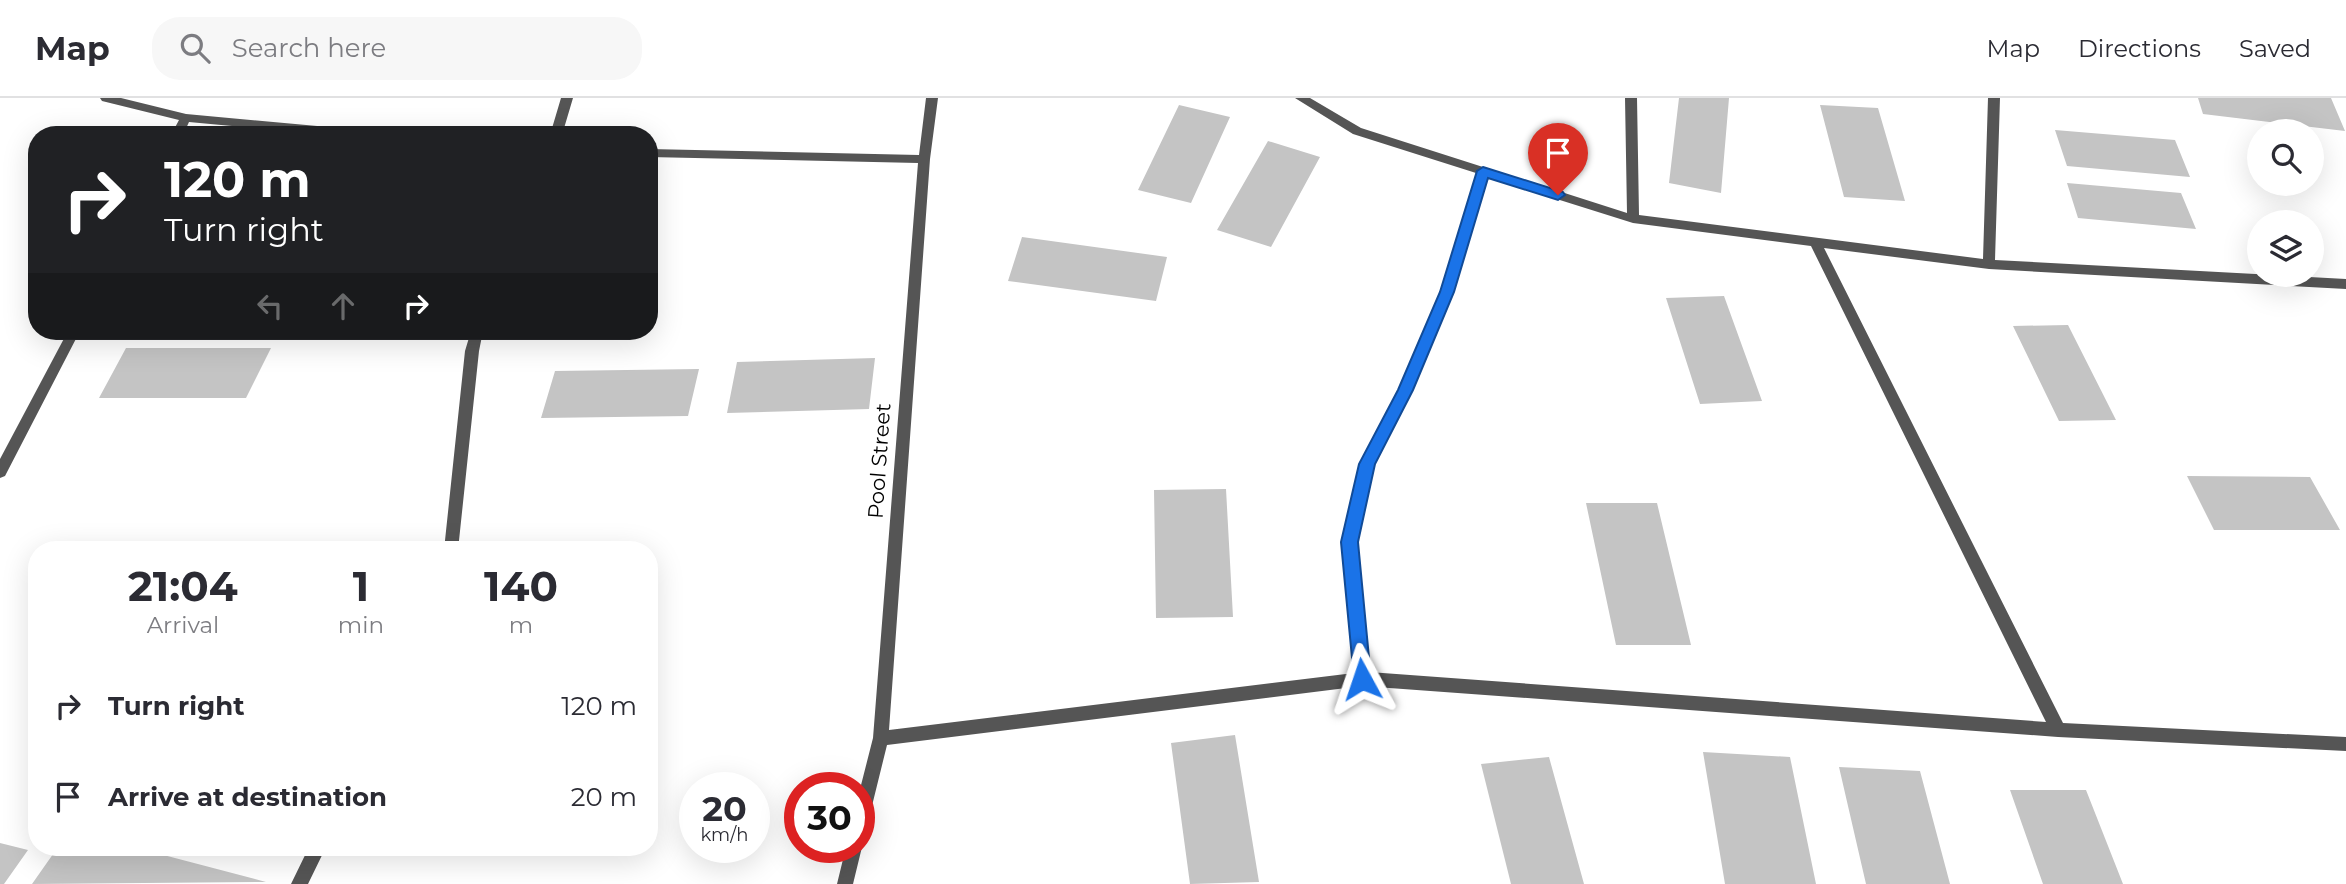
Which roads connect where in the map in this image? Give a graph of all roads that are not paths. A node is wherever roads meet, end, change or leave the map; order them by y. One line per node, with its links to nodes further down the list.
1 (106, 98): 7 (street)
2 (567, 98): 10 (street)
3 (932, 98): 12 (street, Pool Street)
4 (1301, 98): 13 (street)
5 (1631, 98): 14 (street)
6 (1994, 98): 16 (street)
7 (186, 118): 8 (street); 9 (street)
8 (182, 126)
9 (274, 126)
10 (559, 126)
11 (658, 153): 12 (street)
12 (924, 159): 24 (street, Pool Street)
13 (1483, 171): 14 (street); 22 (street)
14 (1633, 219): 15 (street)
15 (1815, 242): 16 (street); 23 (street)
16 (1989, 264): 17 (street)
17 (2346, 284)
18 (69, 340): 20 (street)
19 (475, 340): 21 (street)
20 (0, 471)
21 (452, 541)
22 (1362, 679): 23 (street); 24 (street)
23 (2058, 730): 25 (street)
24 (881, 738): 26 (street, Pool Street)
25 (2346, 744)
26 (872, 772)
27 (313, 856): 29 (street)
28 (850, 863): 30 (street)
29 (299, 884)
30 (845, 884)

